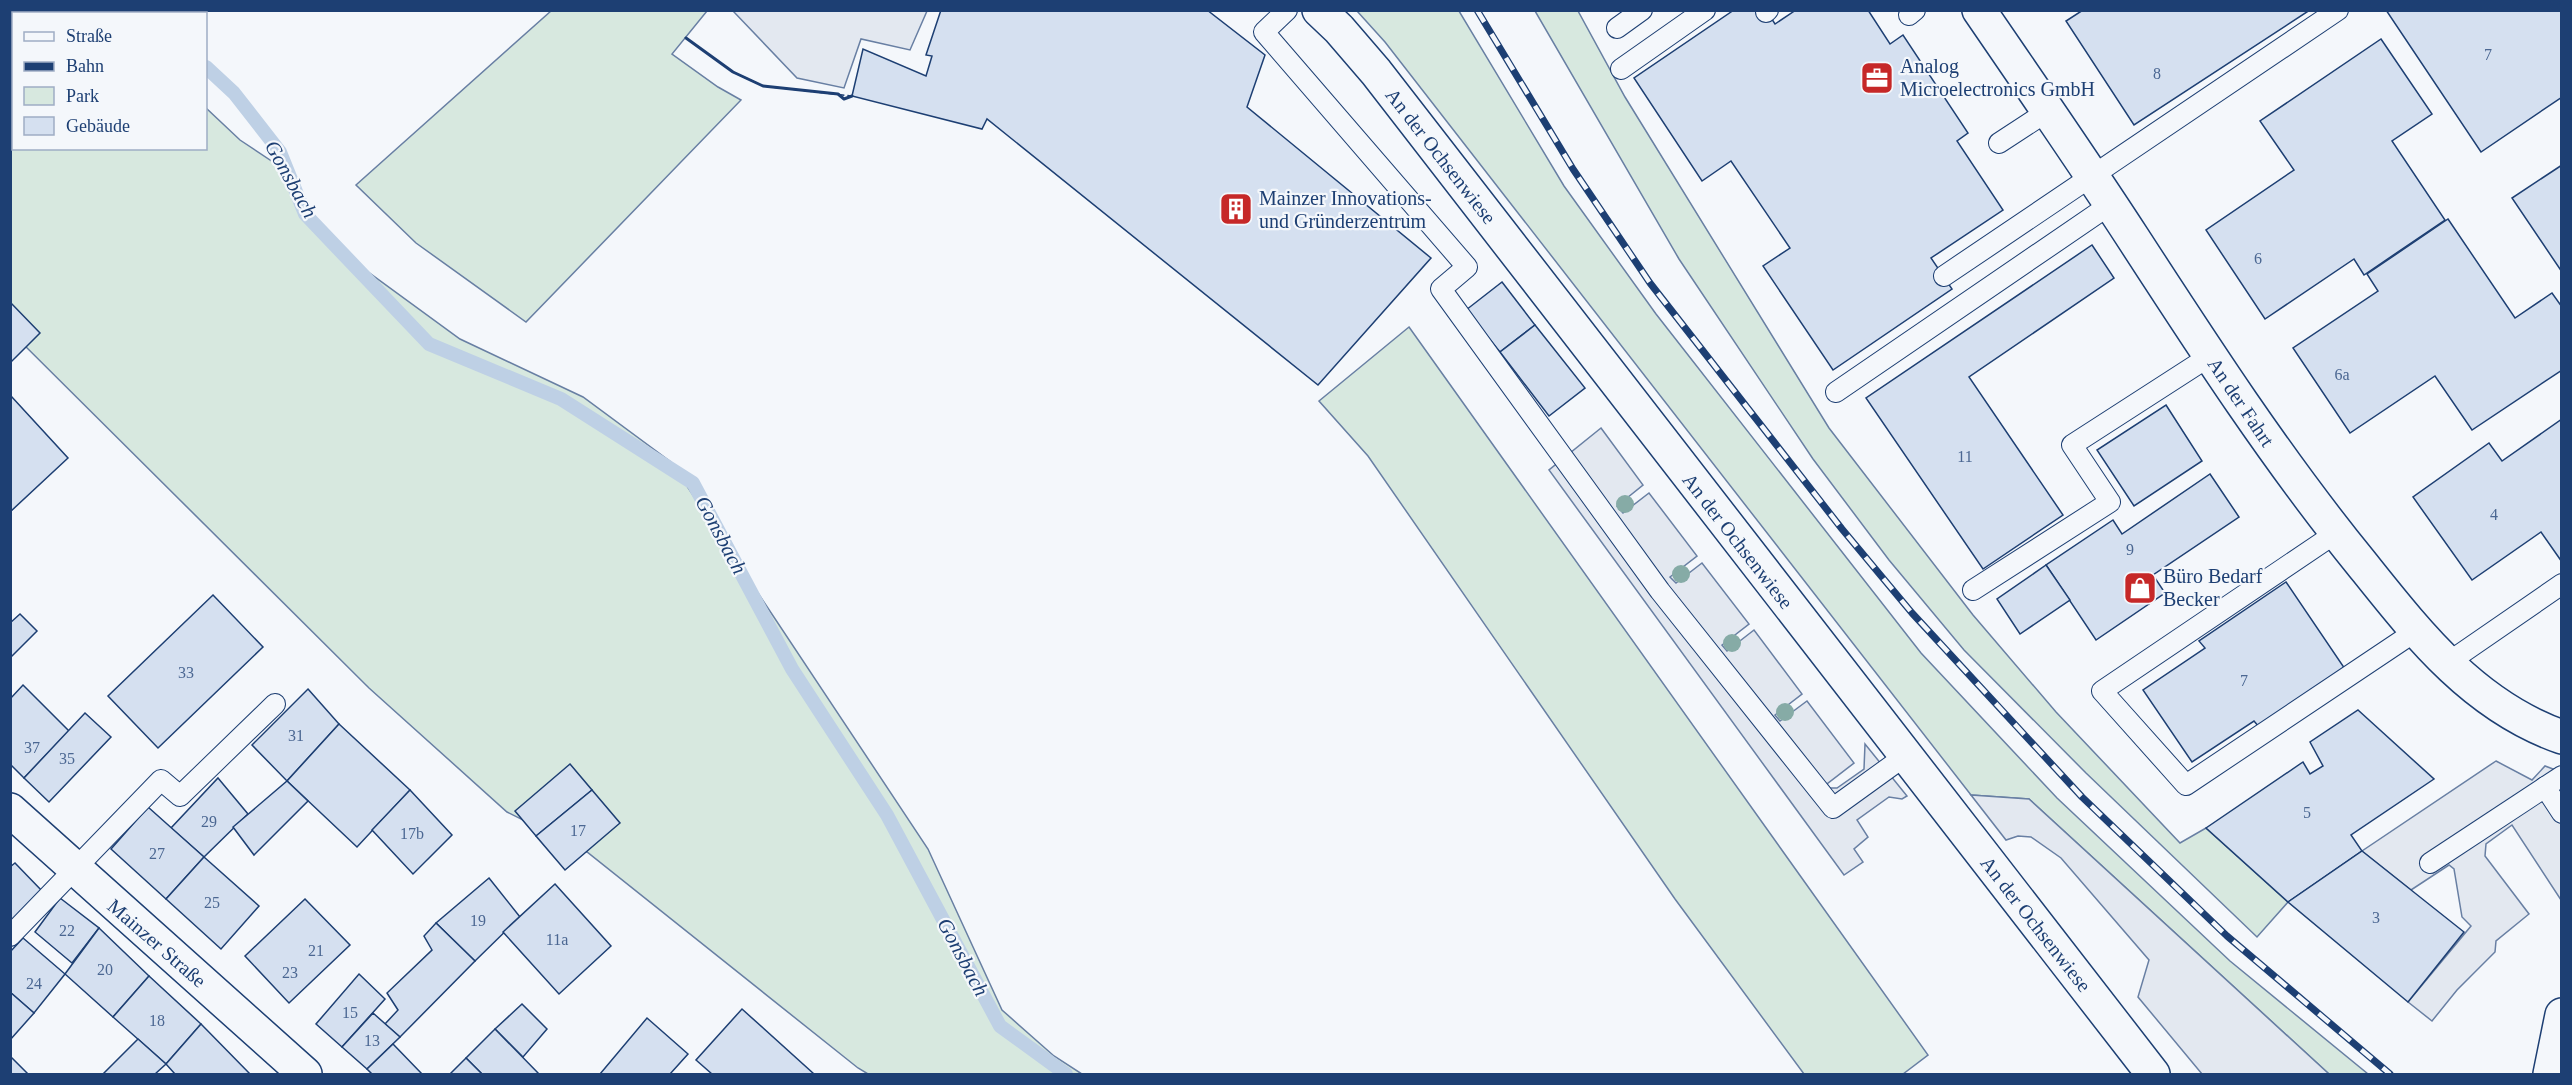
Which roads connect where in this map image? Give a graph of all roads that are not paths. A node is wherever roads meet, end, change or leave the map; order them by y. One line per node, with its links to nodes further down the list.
1 (1287, 10): 23 (lane)
2 (1319, 10): 23 (street, An der Ochsenwiese)
3 (1642, 10): 7 (lane)
4 (1706, 10): 8 (lane)
5 (1979, 10): 9 (street, An der Fahrt)
6 (2338, 10): 11 (lane)
7 (1617, 28)
8 (1621, 69)
9 (2048, 111): 10 (lane); 11 (street, An der Fahrt)
10 (1999, 143)
11 (2091, 175): 12 (street, An der Fahrt); 13 (lane)
12 (2111, 204): 14 (street, An der Fahrt); 15 (lane)
13 (1944, 276)
14 (2210, 356): 16 (street, An der Fahrt); 18 (lane)
15 (1836, 392)
16 (2336, 533): 19 (street, An der Fahrt); 19 (lane)
17 (2562, 584): 20 (lane)
18 (1973, 590)
19 (2416, 631): 20 (street, An der Fahrt)
20 (2446, 664): 22 (street, An der Fahrt)
21 (275, 704): 29 (lane)
22 (2562, 737)
23 (1905, 756): 33 (street, An der Ochsenwiese)
24 (2562, 776): 25 (lane)
25 (2545, 787): 27 (lane); 28 (lane)
26 (10, 810): 29 (street, Mainzer Straße)
27 (2562, 813)
28 (2430, 863)
29 (74, 869): 30 (lane); 32 (street, Mainzer Straße)
30 (10, 936)
31 (2562, 1015): 34 (street)
32 (305, 1074)
33 (2153, 1074)
34 (2550, 1074)

